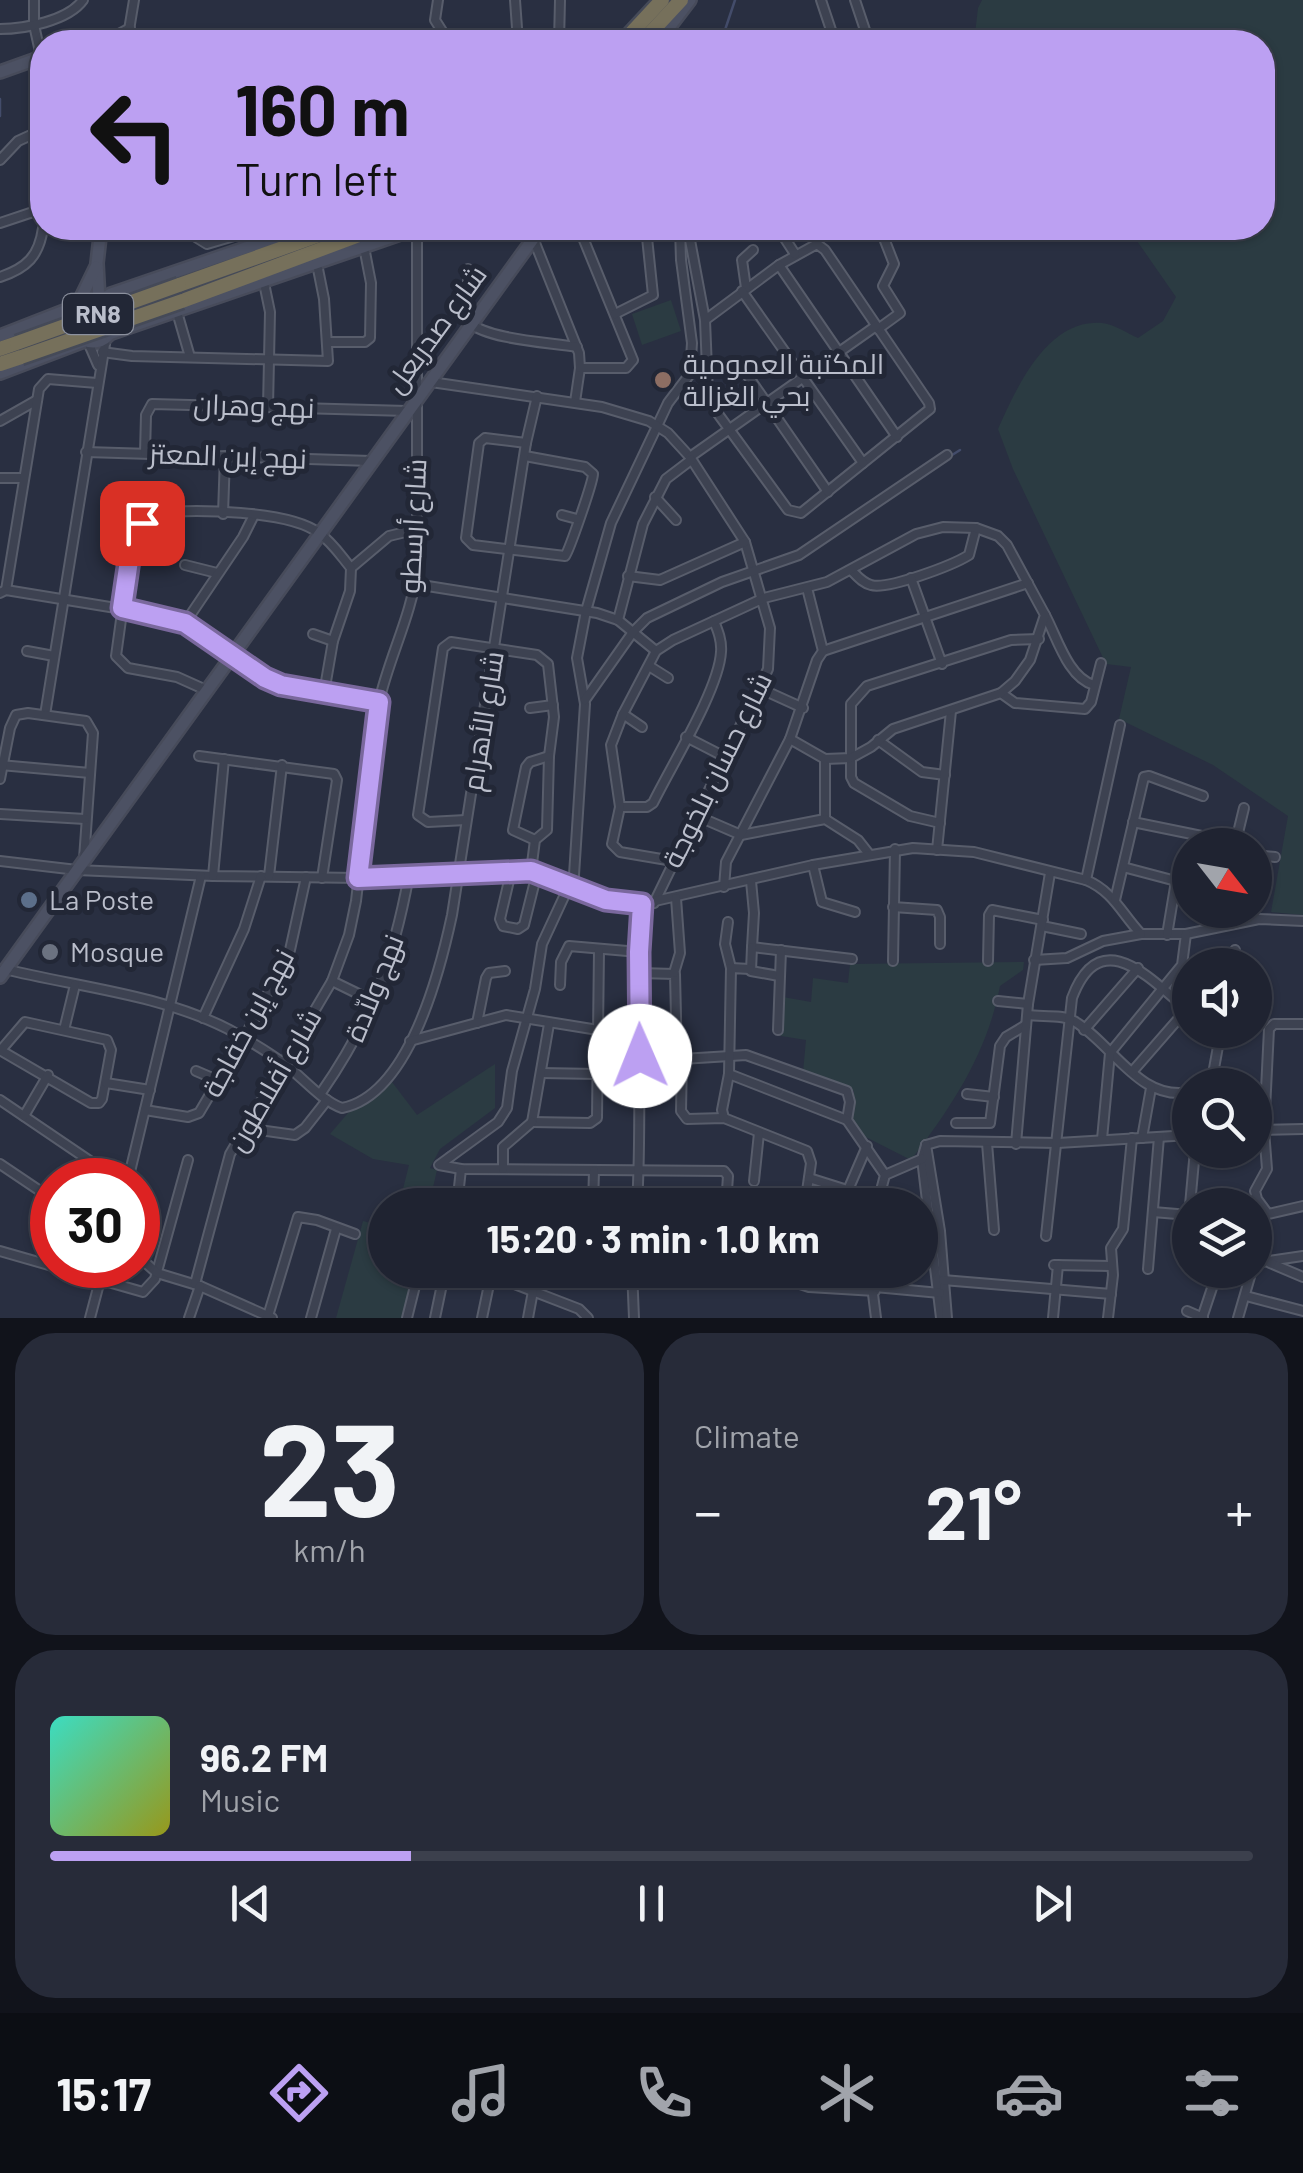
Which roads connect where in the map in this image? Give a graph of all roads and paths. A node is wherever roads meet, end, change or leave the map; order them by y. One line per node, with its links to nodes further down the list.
1 (34, 0): 13 (street)
2 (82, 0): 13 (street)
3 (134, 0): 14 (street)
4 (438, 0): 18 (street)
5 (515, 0): 19 (street)
6 (560, 0): 20 (street)
7 (653, 0): 21 (street)
8 (662, 0): 22 (highway)
9 (681, 0): 23 (highway)
10 (690, 0): 24 (street)
11 (821, 0): 25 (street)
12 (855, 0): 26 (street)
13 (34, 25): 15 (street); 16 (street)
14 (130, 28): 17 (street)
15 (0, 29)
16 (35, 30)
17 (126, 30)
18 (442, 30)
19 (517, 30)
20 (559, 30)
21 (625, 30)
22 (635, 30)
23 (653, 30)
24 (667, 30)
25 (831, 30)
26 (865, 30)
27 (30, 64): 28 (street)
28 (0, 74)
29 (30, 136): 30 (street)
30 (0, 160)
31 (30, 213): 32 (street)
32 (0, 223)
33 (40, 240): 55 (street)
34 (100, 240): 51 (street)
35 (269, 240): 58 (street)
36 (305, 240): 71 (highway, RN8, bridge)
37 (347, 240): 60 (highway, RN8)
38 (384, 240): 48 (street)
39 (418, 240): 83 (street, شارع أرسطو)
40 (528, 240): 63 (street, شارع صدربعل)
41 (537, 240): 69 (street)
42 (585, 240): 61 (street)
43 (647, 240): 61 (street)
44 (681, 240): 91 (street)
45 (690, 240): 62 (street)
46 (786, 240): 50 (street)
47 (885, 241): 64 (street)
48 (364, 247): 52 (street); 68 (street)
49 (753, 250): 57 (street)
50 (795, 254): 53 (street); 64 (street)
51 (97, 262): 58 (street); 59 (street)
52 (317, 264): 56 (street); 68 (street)
53 (779, 265): 57 (street); 72 (street)
54 (468, 269): 63 (street)
55 (0, 278)
56 (264, 283): 60 (street); 75 (street)
57 (744, 290): 62 (street); 81 (street)
58 (100, 301): 59 (street); 66 (street)
59 (77, 306): 65 (street); 67 (street)
60 (179, 306): 66 (street); 71 (highway, RN8, bridge); 74 (street)
61 (615, 314): 79 (street)
62 (704, 320): 92 (street)
63 (470, 323): 69 (street); 83 (street, شارع صدربعل)
64 (877, 328): 72 (street); 93 (street)
65 (0, 336)
66 (108, 336): 67 (street); 73 (street)
67 (86, 342): 78 (street); 80 (street)
68 (328, 342): 75 (street)
69 (577, 348): 79 (street)
70 (0, 349): 71 (highway, RN8)
71 (19, 350): 77 (highway, RN8)
72 (839, 351): 81 (street); 93 (street)
73 (102, 352): 74 (street); 78 (street)
74 (190, 358): 75 (street)
75 (270, 358): 88 (street)
76 (739, 363): 87 (street)
77 (0, 364)
78 (99, 367): 82 (street)
79 (580, 368): 86 (street)
80 (0, 373)
81 (802, 378): 87 (street); 102 (street)
82 (96, 383): 85 (street); 95 (street)
83 (423, 387): 84 (street, شارع حسان بلخوجة); 89 (street, شارع صدربعل); 113 (street, شارع أرسطو)
84 (537, 396): 86 (street, شارع حسان بلخوجة); 94 (street, شارع الأهرام)
85 (37, 400): 90 (street); 104 (street)
86 (575, 402): 91 (street, شارع حسان بلخوجة)
87 (766, 402): 92 (street); 105 (street)
88 (268, 407): 89 (street, نهج وهران); 96 (street, نهج وهران)
89 (405, 410): 101 (street, شارع صدربعل)
90 (0, 421)
91 (658, 425): 100 (street, شارع حسان بلخوجة); 132 (street)
92 (728, 428): 100 (street); 105 (street)
93 (897, 436): 102 (street)
94 (526, 443): 98 (street, شارع الأهرام); 116 (street)
95 (86, 452): 96 (street, نهج إبن المعتز); 128 (street)
96 (145, 453): 97 (street, نهج إبن المعتز)
97 (224, 456): 101 (street, نهج إبن المعتز); 107 (street)
98 (525, 456): 110 (street); 116 (street, شارع الأهرام)
99 (947, 456): 119 (street)
100 (691, 458): 106 (street); 115 (street, شارع حسان بلخوجة)
101 (369, 460): 114 (street, شارع صدربعل)
102 (863, 464): 105 (street)
103 (0, 478): 104 (street)
104 (24, 478): 127 (street)
105 (828, 492)
106 (655, 497): 111 (street); 122 (street)
107 (223, 514): 108 (street); 131 (street)
108 (254, 514): 114 (street); 121 (street)
109 (562, 515): 110 (street)
110 (576, 519): 116 (street)
111 (676, 520)
112 (976, 528): 120 (street); 123 (street); 125 (street)
113 (418, 529): 118 (street); 124 (street, شارع أرسطو)
114 (318, 532): 118 (street); 146 (street, شارع صدربعل)
115 (745, 542): 119 (street, شارع حسان بلخوجة); 122 (street)
116 (511, 551): 129 (street, شارع الأهرام)
117 (185, 565): 121 (street)
118 (351, 568): 141 (street)
119 (754, 570): 130 (street, شارع حسان بلخوجة); 138 (street)
120 (852, 571): 123 (street); 126 (street)
121 (217, 573): 137 (street)
122 (628, 576): 135 (street)
123 (911, 578): 134 (street)
124 (415, 584): 129 (street); 158 (street, شارع أرسطو)
125 (1028, 584): 133 (street); 134 (street)
126 (807, 588): 130 (street); 143 (street)
127 (3, 592): 128 (street)
128 (64, 598): 131 (street); 147 (street)
129 (503, 598): 132 (street); 142 (street, شارع الأهرام)
130 (764, 598): 136 (street); 154 (street, شارع حسان بلخوجة)
131 (122, 608): 137 (street); 153 (street)
132 (586, 612): 135 (street); 157 (street)
133 (1045, 615): 140 (street); 152 (street)
134 (926, 619): 143 (street); 149 (street)
135 (618, 620): 138 (street)
136 (714, 621): 144 (street); 167 (street)
137 (185, 623): 146 (street)
138 (633, 632): 144 (street); 157 (street)
139 (313, 634): 141 (street)
140 (1039, 639): 149 (street); 156 (street)
141 (333, 640): 155 (street)
142 (495, 648): 159 (street); 187 (street, شارع الأهرام); 187 (street)
143 (823, 650): 161 (street)
144 (656, 651): 150 (street)
145 (27, 652): 147 (street)
146 (229, 652): 153 (street, شارع صدربعل); 155 (street)
147 (54, 656): 164 (street)
148 (1101, 663): 152 (street)
149 (942, 664): 173 (street)
150 (648, 666): 151 (street); 163 (street)
151 (668, 678)
152 (1094, 685): 156 (street)
153 (203, 688): 202 (street, شارع صدربعل)
154 (761, 690): 161 (street); 172 (street, شارع حسان بلخوجة)
155 (324, 693): 158 (street)
156 (1000, 693): 162 (street)
157 (585, 700): 218 (street)
158 (379, 702): 215 (street, شارع أرسطو)
159 (552, 704): 160 (street); 171 (street)
160 (530, 708)
161 (803, 708): 168 (street)
162 (951, 712): 169 (street); 179 (street)
163 (623, 714): 166 (street); 182 (street)
164 (45, 715): 176 (street); 178 (street)
165 (1120, 726): 216 (street)
166 (642, 727)
167 (686, 737): 172 (street); 182 (street)
168 (790, 739): 174 (street); 193 (street)
169 (878, 740): 173 (street); 179 (street)
170 (200, 756): 175 (street)
171 (549, 756): 194 (street); 194 (street)
172 (725, 758): 185 (street, شارع حسان بلخوجة)
173 (851, 758): 174 (street); 189 (street)
174 (824, 759): 188 (street)
175 (224, 760): 177 (street); 211 (street)
176 (1, 765): 178 (street); 180 (street)
177 (282, 766): 212 (street); 214 (street)
178 (90, 773): 186 (street)
179 (945, 775): 189 (street)
180 (0, 779)
181 (1204, 796): 190 (street)
182 (620, 807): 200 (street)
183 (1244, 808): 191 (street)
184 (0, 814): 186 (street)
185 (697, 816): 193 (street); 200 (street, شارع حسان بلخوجة)
186 (85, 819): 202 (street)
187 (466, 820): 207 (street, شارع الأهرام)
188 (824, 820): 193 (street); 197 (street)
189 (940, 822): 196 (street)
190 (1133, 822): 192 (street); 204 (street)
191 (1239, 828)
192 (1172, 830)
193 (740, 835): 219 (street)
194 (535, 840): 206 (street)
195 (895, 850): 196 (street); 197 (street); 224 (street)
196 (937, 850): 208 (street)
197 (869, 854): 203 (street)
198 (1272, 856): 199 (street)
199 (1276, 856)
200 (673, 861): 222 (street, شارع حسان بلخوجة)
201 (0, 862): 202 (street)
202 (79, 862): 210 (street); 245 (street, شارع صدربعل)
203 (814, 865): 217 (street); 225 (street)
204 (1123, 867): 221 (street); 231 (street)
205 (511, 872): 206 (street); 206 (street); 207 (street)
206 (534, 872): 218 (street)
207 (458, 873): 209 (street); 272 (street, شارع الأهرام)
208 (1050, 873): 216 (street); 228 (street)
209 (409, 875): 215 (street); 256 (street, نهج ولاّدة)
210 (201, 876): 211 (street); 258 (street)
211 (214, 876): 212 (street)
212 (265, 876): 213 (street); 259 (street)
213 (306, 877): 214 (street); 271 (street, نهج إبن خفاجة)
214 (322, 878): 215 (street)
215 (358, 878): 250 (street, شارع أفلاطون)
216 (1086, 880): 221 (street)
217 (751, 881): 219 (street); 234 (street)
218 (570, 886): 223 (street); 261 (street)
219 (724, 887): 220 (street)
220 (676, 898): 222 (street); 248 (street)
221 (1115, 900): 230 (street)
222 (654, 903): 223 (street)
223 (642, 904): 237 (street)
224 (893, 908): 233 (street); 241 (street)
225 (856, 912)
226 (1303, 921): 232 (street)
227 (728, 922): 242 (street)
228 (1042, 923): 229 (street); 239 (street); 240 (street)
229 (1081, 934)
230 (1141, 934): 231 (street); 240 (street)
231 (1167, 934): 232 (street)
232 (1186, 934): 253 (street)
233 (940, 944)
234 (752, 947): 236 (street); 244 (street)
235 (598, 950): 237 (street); 252 (street); 268 (street)
236 (781, 950): 238 (street); 249 (street)
237 (639, 952): 247 (street)
238 (852, 959)
239 (988, 960)
240 (1034, 960): 257 (street)
241 (892, 961)
242 (732, 968): 244 (street); 277 (street)
243 (1138, 968): 253 (street); 260 (street); 270 (street)
244 (750, 969): 249 (street)
245 (1, 970): 251 (street)
246 (505, 971): 263 (street)
247 (639, 973): 248 (street); 276 (street)
248 (674, 973): 278 (street)
249 (778, 976): 269 (street)
250 (332, 981): 256 (street); 279 (street, شارع أفلاطون)
251 (75, 985): 258 (street); 267 (street)
252 (560, 986)
253 (1163, 990): 254 (street); 274 (street)
254 (1172, 997)
255 (998, 1001): 257 (street)
256 (374, 1002): 293 (street, نهج ولاّدة)
257 (1028, 1004): 262 (street)
258 (169, 1007): 259 (street); 290 (street)
259 (203, 1018): 271 (street)
260 (1072, 1019): 262 (street); 270 (street); 311 (street)
261 (526, 1020): 263 (street); 264 (street); 322 (street)
262 (1027, 1020): 294 (street); 312 (street)
263 (477, 1023): 272 (street)
264 (549, 1024): 268 (street); 283 (street)
265 (1303, 1024): 280 (street)
266 (1172, 1028): 282 (street)
267 (64, 1030): 273 (street); 288 (street)
268 (598, 1030): 275 (street)
269 (778, 1030)
270 (1084, 1030): 274 (street)
271 (244, 1038): 279 (street); 287 (street, نهج إبن خفاجة)
272 (410, 1041): 293 (street, شارع الأهرام)
273 (0, 1050): 286 (street)
274 (1110, 1053): 282 (street); 309 (street)
275 (597, 1056): 276 (street); 284 (street)
276 (640, 1056): 278 (street); 324 (street)
277 (729, 1057): 278 (street); 285 (street); 299 (street)
278 (679, 1059): 298 (street)
279 (284, 1064): 293 (street); 302 (street, شارع أفلاطون)
280 (1265, 1068)
281 (196, 1072): 287 (street)
282 (1132, 1072): 289 (street)
283 (542, 1073): 284 (street); 300 (street)
284 (597, 1074): 300 (street)
285 (729, 1074): 298 (street); 299 (street)
286 (48, 1075): 288 (street); 297 (street)
287 (217, 1080): 296 (street, نهج إبن خفاجة)
288 (106, 1083): 290 (street)
289 (1151, 1088): 292 (street); 308 (street)
290 (150, 1090): 296 (street)
291 (967, 1094): 294 (street)
292 (1172, 1094)
293 (324, 1097): 302 (street, نهج ولاّدة)
294 (994, 1097): 301 (street)
295 (0, 1100): 297 (street)
296 (145, 1110): 316 (street)
297 (24, 1116): 315 (street)
298 (724, 1118): 305 (street)
299 (847, 1120): 314 (street)
300 (532, 1122): 321 (street)
301 (956, 1123)
302 (245, 1128): 355 (street, شارع أفلاطون)
303 (1303, 1128): 304 (street)
304 (1272, 1129)
305 (759, 1132): 326 (street); 327 (street)
306 (1172, 1136): 307 (street)
307 (1159, 1137): 308 (street); 338 (street)
308 (1138, 1138): 309 (street); 350 (street)
309 (1102, 1139): 311 (street)
310 (988, 1143): 312 (street); 313 (street); 341 (street)
311 (1058, 1143): 312 (street); 343 (street)
312 (1016, 1144)
313 (926, 1145): 317 (street); 354 (street)
314 (867, 1146): 325 (street); 335 (street)
315 (86, 1158)
316 (133, 1158)
317 (922, 1159): 325 (street); 354 (street)
318 (188, 1160): 347 (street)
319 (0, 1164): 328 (street)
320 (1267, 1168): 337 (street)
321 (503, 1169): 322 (street); 323 (street)
322 (461, 1170): 329 (street)
323 (594, 1171): 324 (street); 330 (street)
324 (639, 1172): 331 (street); 332 (street)
325 (885, 1175): 336 (street)
326 (809, 1178): 333 (street); 334 (street)
327 (754, 1181)
328 (30, 1184)
329 (459, 1188)
330 (594, 1188)
331 (638, 1188)
332 (727, 1188)
333 (808, 1188)
334 (842, 1188)
335 (849, 1188)
336 (882, 1188)
337 (1303, 1206)
338 (1153, 1212): 339 (street); 351 (street)
339 (1172, 1214)
340 (336, 1229): 342 (street); 374 (street); 377 (street)
341 (994, 1230)
342 (355, 1234)
343 (1046, 1236)
344 (0, 1250): 346 (street)
345 (1303, 1256): 348 (street)
346 (30, 1259)
347 (160, 1262)
348 (1272, 1263)
349 (1272, 1264): 353 (street)
350 (1111, 1266): 367 (street); 369 (street)
351 (1148, 1268)
352 (160, 1274): 355 (street)
353 (1303, 1277)
354 (942, 1280): 367 (street); 368 (street)
355 (197, 1285): 373 (street); 376 (street, شارع أفلاطون)
356 (99, 1288): 375 (street)
357 (414, 1288): 378 (street)
358 (441, 1288): 379 (street)
359 (488, 1288): 380 (street)
360 (527, 1288): 366 (street)
361 (633, 1288): 383 (street)
362 (842, 1288): 365 (street)
363 (1212, 1288): 388 (street)
364 (1248, 1288): 370 (street)
365 (875, 1289): 368 (street); 384 (street)
366 (533, 1290): 381 (street); 382 (street)
367 (1058, 1291): 369 (street); 386 (street)
368 (942, 1294): 385 (street)
369 (1111, 1294): 387 (street)
370 (1246, 1296): 372 (street); 389 (street)
371 (1186, 1311): 388 (street)
372 (1303, 1311)
373 (250, 1313): 374 (street)
374 (270, 1317)
375 (90, 1318)
376 (189, 1318)
377 (312, 1318)
378 (407, 1318)
379 (435, 1318)
380 (482, 1318)
381 (528, 1318)
382 (588, 1318)
383 (634, 1318)
384 (876, 1318)
385 (944, 1318)
386 (1053, 1318)
387 (1108, 1318)
388 (1203, 1318)
389 (1238, 1318)

